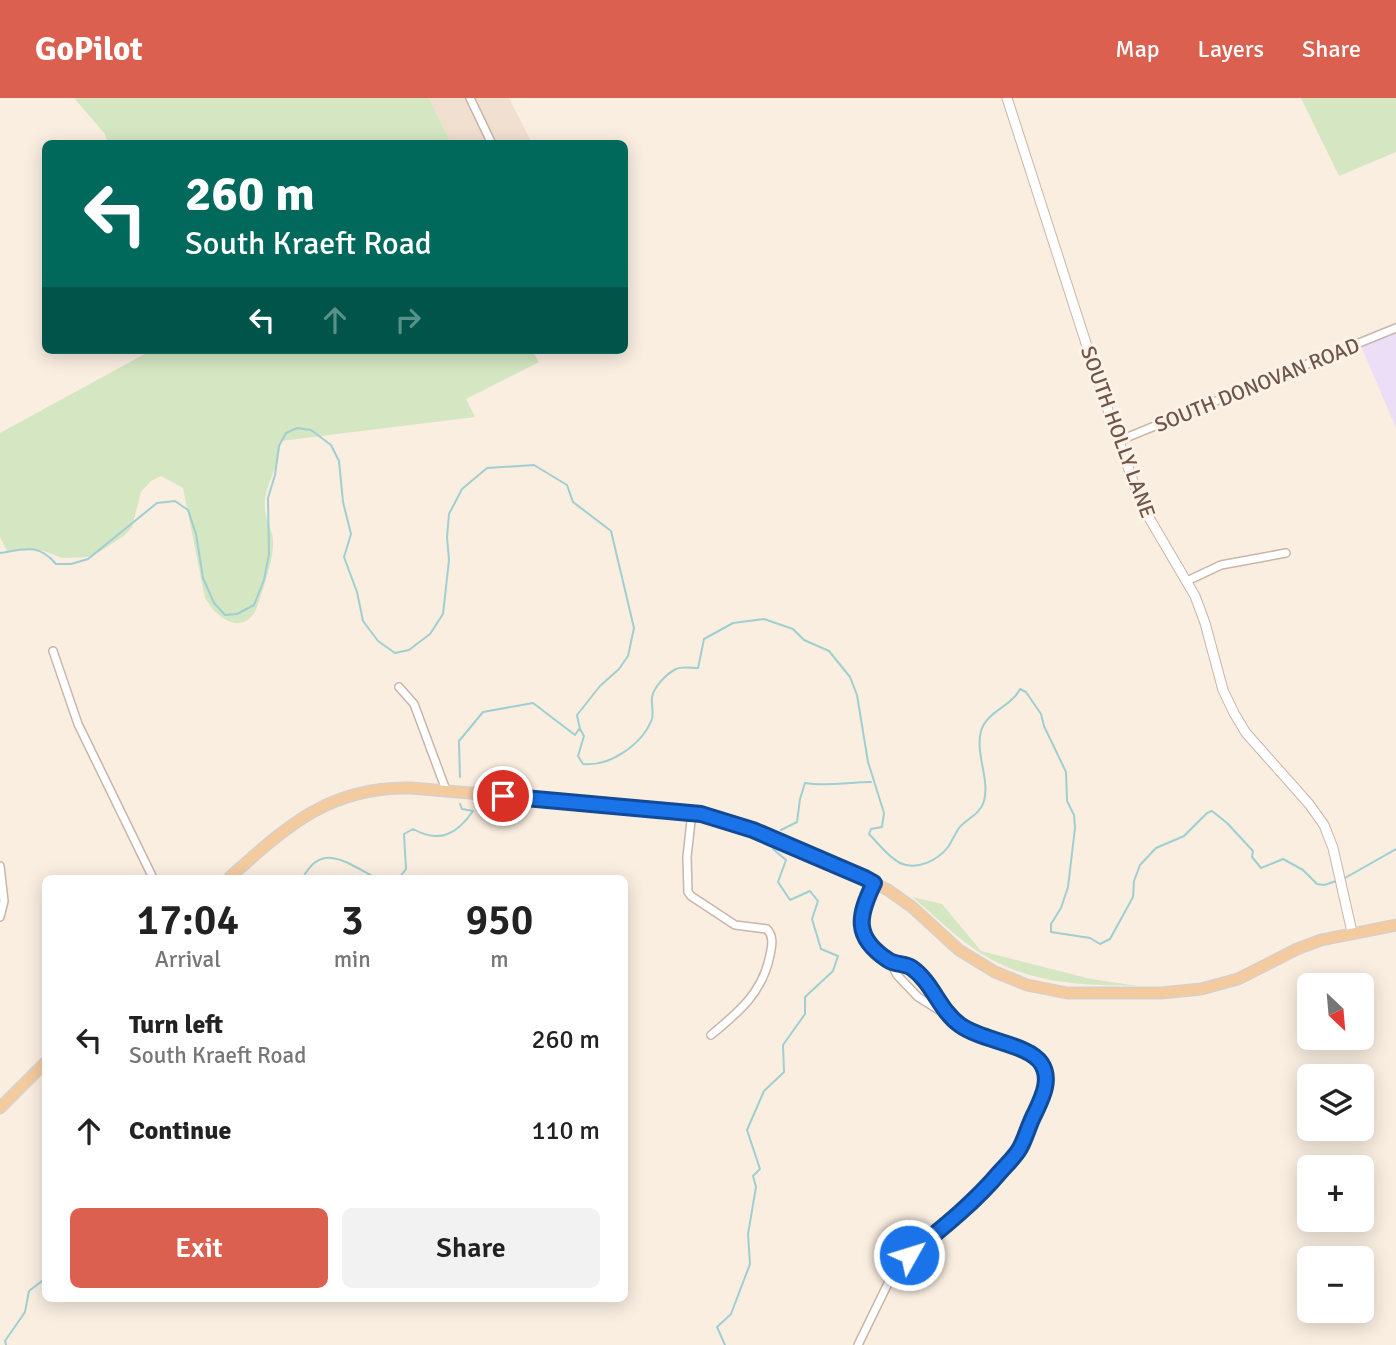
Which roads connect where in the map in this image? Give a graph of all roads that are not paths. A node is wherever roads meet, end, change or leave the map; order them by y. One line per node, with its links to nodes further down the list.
1 (470, 98): 3 (street)
2 (1007, 98): 5 (street, SOUTH HOLLY LANE)
3 (490, 140)
4 (1396, 328): 5 (street, SOUTH DONOVAN ROAD)
5 (1118, 441): 7 (street, SOUTH HOLLY LANE)
6 (1286, 553): 7 (street)
7 (1187, 581): 18 (street, SOUTH HOLLY LANE)
8 (53, 651): 13 (street)
9 (399, 687): 10 (street)
10 (446, 790): 11 (main road); 14 (main road)
11 (692, 812): 15 (main road); 21 (street)
12 (0, 866): 16 (street)
13 (152, 875)
14 (232, 875)
15 (874, 883): 18 (main road); 19 (street)
16 (0, 917)
17 (1396, 925): 18 (main road)
18 (1352, 932)
19 (890, 962): 20 (street); 20 (street)
20 (946, 1014): 24 (street)
21 (711, 1035)
22 (42, 1066): 23 (main road)
23 (2, 1102)
24 (858, 1345)

